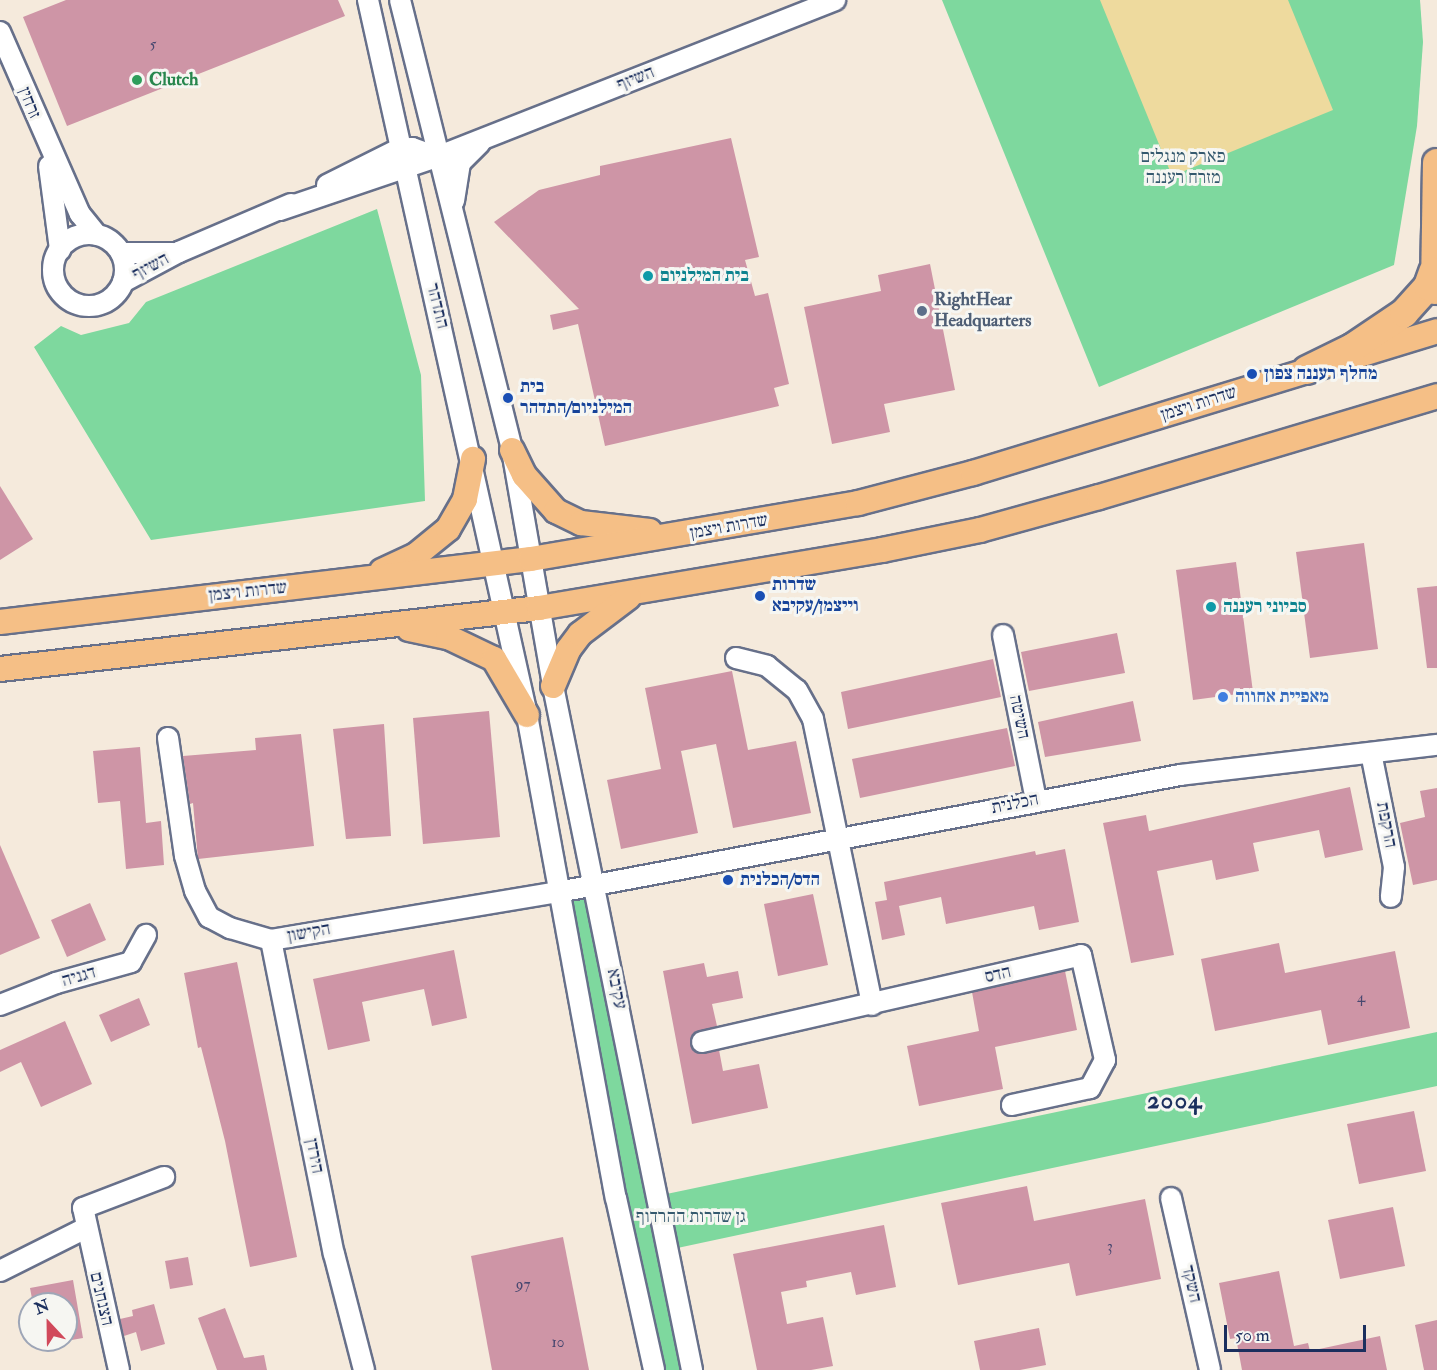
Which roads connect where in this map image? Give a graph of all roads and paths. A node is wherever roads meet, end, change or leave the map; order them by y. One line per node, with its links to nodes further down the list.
1 (368, 0): 7 (street, התדהר)
2 (400, 0): 8 (street, התדהר)
3 (835, 0): 5 (street, השיזף)
4 (0, 32): 6 (street, זרחין)
5 (486, 138): 8 (street, השיזף); 12 (street)
6 (44, 139): 13 (street, זרחין); 14 (street, זרחין)
7 (399, 149): 8 (street); 10 (street, התדהר); 11 (street, השיזף)
8 (437, 157): 10 (street, השיזף); 12 (street, התדהר)
9 (1437, 163): 17 (highway)
10 (403, 170): 11 (street, השיזף); 24 (street, התדהר)
11 (280, 210): 15 (street, השיזף)
12 (454, 225): 23 (street, התדהר)
13 (97, 235): 14 (street); 16 (street)
14 (60, 250): 18 (street)
15 (179, 252): 16 (street, השיזף); 18 (street, השיזף)
16 (121, 253): 18 (street)
17 (1433, 272): 19 (highway); 21 (highway)
18 (123, 282)
19 (1437, 306)
20 (1437, 331): 21 (main road, שדרות ויצמן)
21 (1307, 370): 25 (main road, שדרות ויצמן)
22 (1437, 396): 29 (main road)
23 (512, 450): 25 (main road); 26 (street, התדהר)
24 (473, 459): 27 (street, התדהר); 28 (main road)
25 (710, 531): 26 (main road, שדרות ויצמן)
26 (531, 560): 27 (main road, שדרות ויצמן); 30 (street, התדהר)
27 (494, 564): 28 (main road, שדרות ויצמן); 31 (street, התדהר)
28 (360, 580): 32 (main road, שדרות ויצמן)
29 (641, 591): 30 (main road); 37 (main road)
30 (539, 608): 31 (main road); 37 (street, עקיבא)
31 (502, 613): 33 (main road); 38 (street)
32 (0, 622)
33 (383, 624): 36 (main road); 38 (main road)
34 (1002, 634): 42 (street, השיטה)
35 (736, 658): 43 (street)
36 (0, 669)
37 (552, 686): 44 (street, עקיבא)
38 (527, 715): 45 (street)
39 (168, 738): 48 (street, הקישון)
40 (1437, 745): 41 (street, הכלנית)
41 (1371, 753): 42 (street, הכלנית); 46 (street, הרקפת)
42 (1036, 800): 43 (street, הכלנית)
43 (840, 840): 44 (street, הכלנית); 50 (street)
44 (596, 884): 45 (street, הקישון); 60 (street, עקיבא)
45 (558, 892): 48 (street, הקישון); 59 (street)
46 (1391, 897)
47 (146, 935): 49 (street, דגניה)
48 (271, 940): 58 (street, הירדן)
49 (0, 1005)
50 (872, 1005): 51 (street, הדס); 52 (street, הדס)
51 (702, 1042)
52 (1012, 1105)
53 (164, 1177): 55 (street, הצנחנים)
54 (1171, 1198): 61 (street, השקד)
55 (86, 1228): 56 (street); 57 (street, הצנחנים)
56 (0, 1271)
57 (119, 1370)
58 (364, 1370)
59 (654, 1370)
60 (692, 1370)
61 (1210, 1370)

